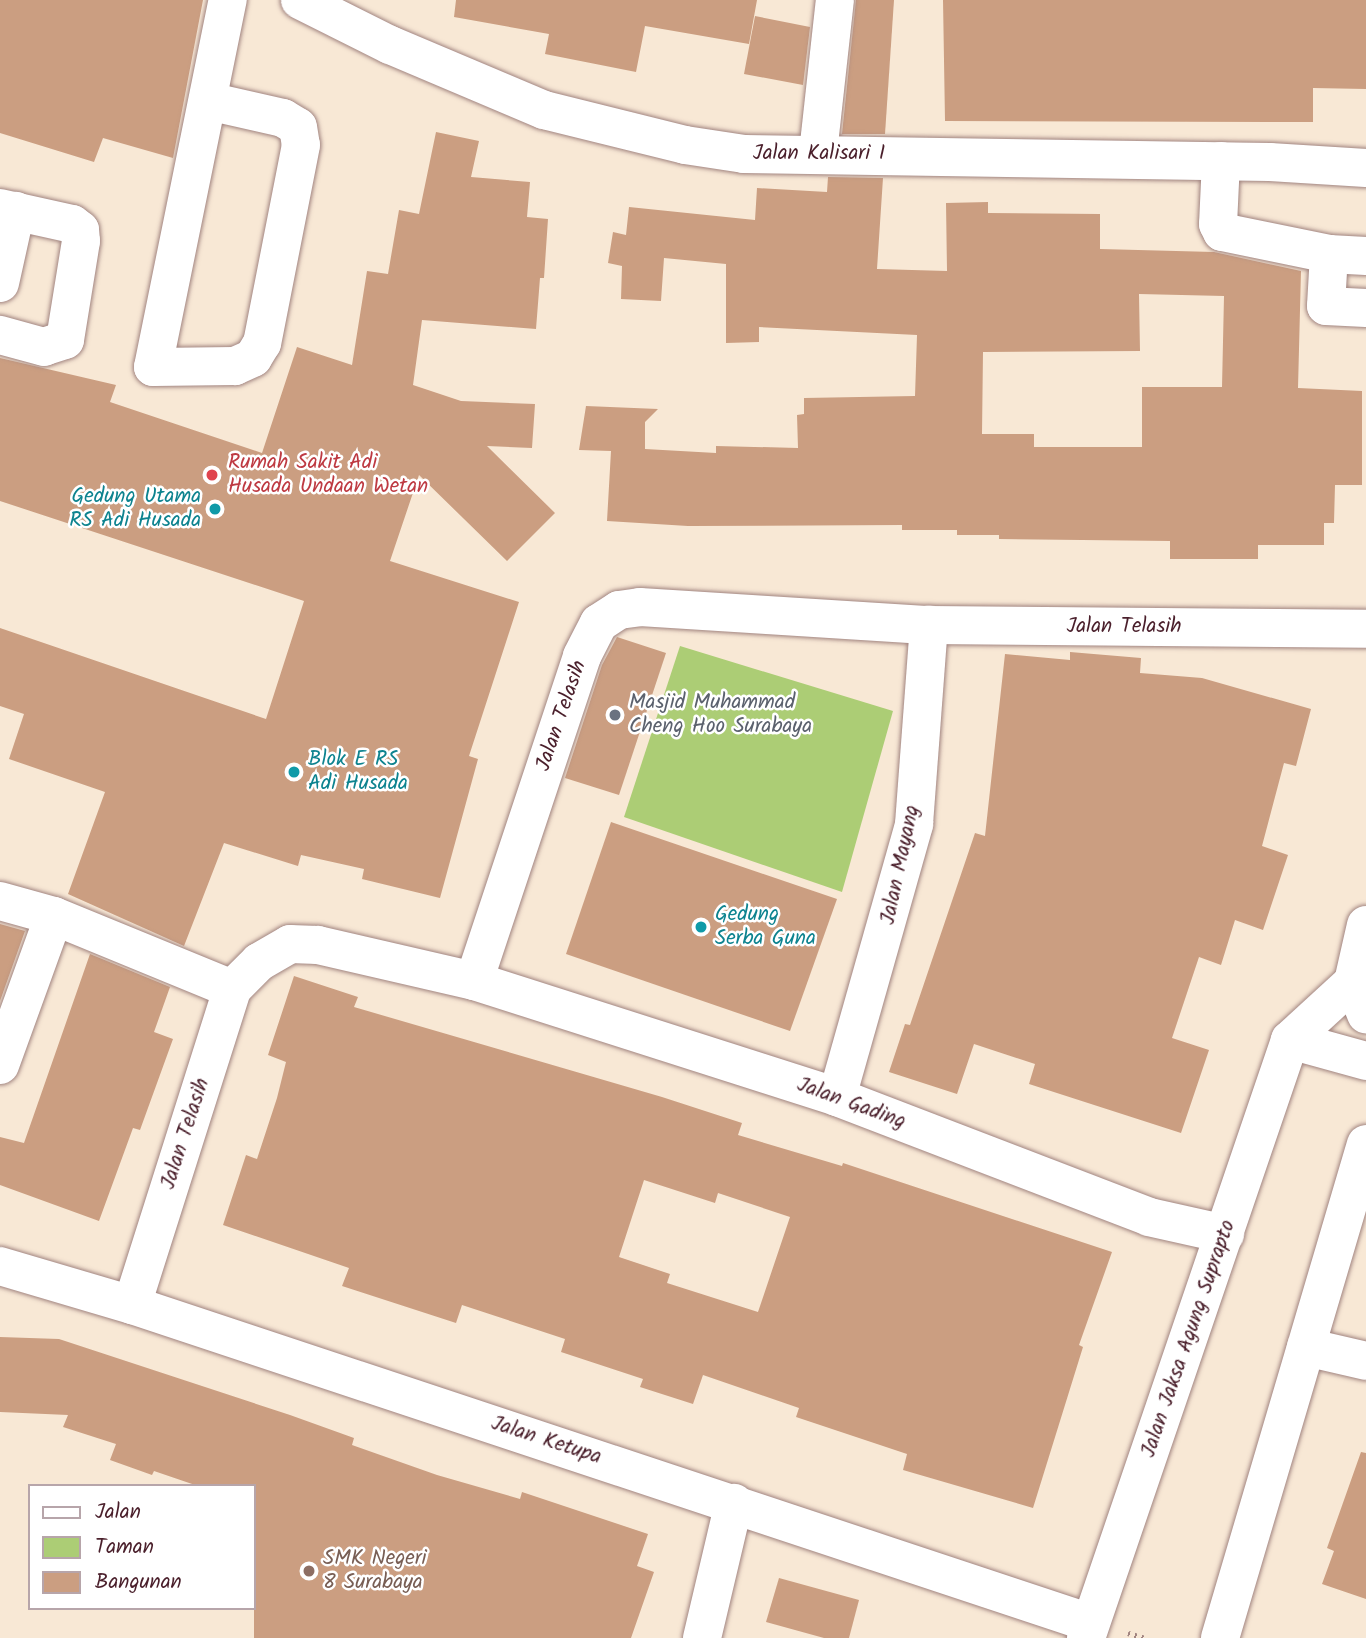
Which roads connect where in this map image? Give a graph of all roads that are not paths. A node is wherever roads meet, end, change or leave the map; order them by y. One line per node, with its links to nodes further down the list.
1 (228, 0): 4 (street)
2 (300, 0): 5 (street, Jalan Kalisari I)
3 (835, 0): 5 (street)
4 (208, 101): 4 (street)
5 (818, 153): 6 (street, Jalan Kalisari I)
6 (1221, 161): 7 (street, Jalan Kalisari I); 9 (street)
7 (1366, 168)
8 (8, 210): 11 (street); 13 (street)
9 (1329, 254): 10 (street); 12 (street)
10 (1366, 256)
11 (0, 283)
12 (1366, 308)
13 (0, 335)
14 (929, 625): 15 (street, Jalan Telasih); 19 (street, Jalan Telasih); 25 (street, Jalan Mayang)
15 (1366, 629)
16 (0, 901): 17 (street)
17 (54, 916): 20 (street); 24 (street)
18 (1366, 925): 21 (street)
19 (474, 981): 20 (street, Jalan Telasih); 25 (street, Jalan Gading)
20 (232, 989): 29 (street, Jalan Telasih)
21 (1360, 998): 22 (street)
22 (1290, 1040): 23 (street); 27 (street, Jalan Jaksa Agung Suprapto)
23 (1366, 1061)
24 (0, 1065)
25 (837, 1097): 27 (street, Jalan Gading)
26 (1366, 1144): 30 (street)
27 (1226, 1234): 33 (street, Jalan Jaksa Agung Suprapto)
28 (0, 1266): 29 (street, Jalan Ketupa)
29 (132, 1305): 32 (street, Jalan Ketupa)
30 (1306, 1347): 31 (street); 35 (street)
31 (1366, 1361)
32 (734, 1503): 33 (street, Jalan Ketupa); 34 (street)
33 (1088, 1631)
34 (702, 1638)
35 (1220, 1638)

